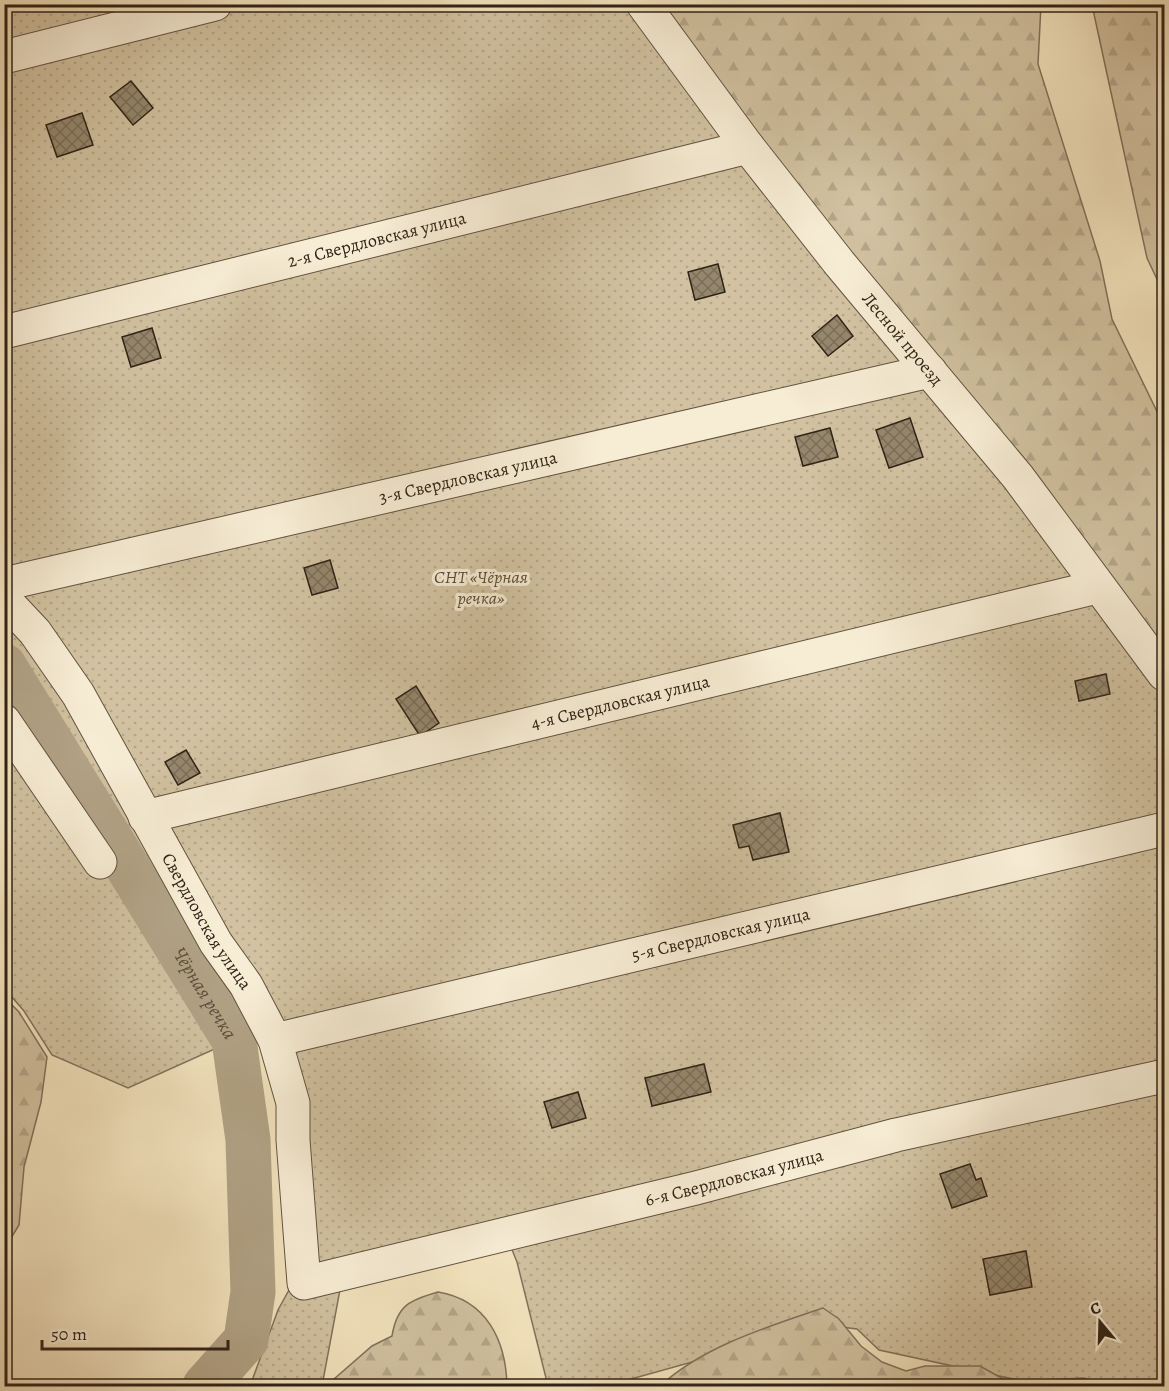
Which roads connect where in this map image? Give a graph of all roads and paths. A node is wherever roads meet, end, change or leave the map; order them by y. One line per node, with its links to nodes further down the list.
1 (215, 4): 3 (street)
2 (643, 4): 4 (street, Лесной проезд)
3 (4, 57)
4 (748, 147): 5 (street, 2-я Свердловская улица); 6 (street, Лесной проезд)
5 (4, 332)
6 (930, 371): 7 (street, 3-я Свердловская улица); 8 (street, Лесной проезд)
7 (4, 584)
8 (1097, 587): 10 (street, Лесной проезд); 12 (street, 4-я Свердловская улица)
9 (4, 599): 12 (street, Свердловская улица)
10 (1164, 674)
11 (4, 721): 14 (street)
12 (145, 817): 15 (street, Свердловская улица)
13 (1164, 829): 15 (street, 5-я Свердловская улица)
14 (99, 862)
15 (275, 1040): 17 (street, Свердловская улица)
16 (1164, 1076): 17 (street, 6-я Свердловская улица)
17 (304, 1283)

